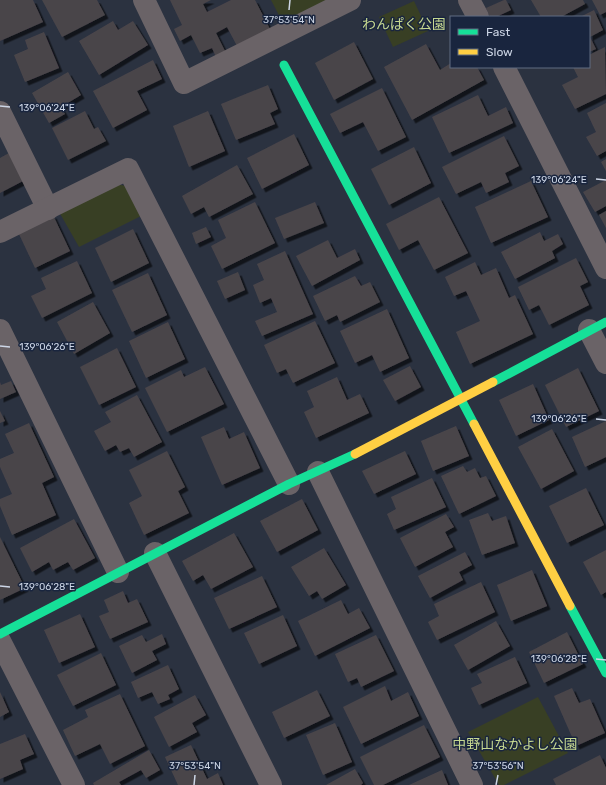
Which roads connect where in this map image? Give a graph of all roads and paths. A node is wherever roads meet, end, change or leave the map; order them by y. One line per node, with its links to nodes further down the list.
1 (144, 0): 2 (street)
2 (350, 0)
3 (470, 0): 4 (street)
4 (478, 16)
5 (284, 65): 14 (street)
6 (505, 68): 10 (street)
7 (0, 112): 8 (street)
8 (48, 209): 9 (street); 16 (street)
9 (0, 232)
10 (606, 268)
11 (598, 326): 13 (street); 14 (street)
12 (0, 330): 18 (street)
13 (606, 363)
14 (461, 400): 15 (street); 21 (street)
15 (318, 472): 16 (street); 24 (street)
16 (289, 484): 17 (street)
17 (155, 553): 18 (street); 23 (street)
18 (118, 572): 19 (street)
19 (0, 634)
20 (0, 642): 22 (street)
21 (606, 673)
22 (74, 785)
23 (271, 785)
24 (472, 785)

